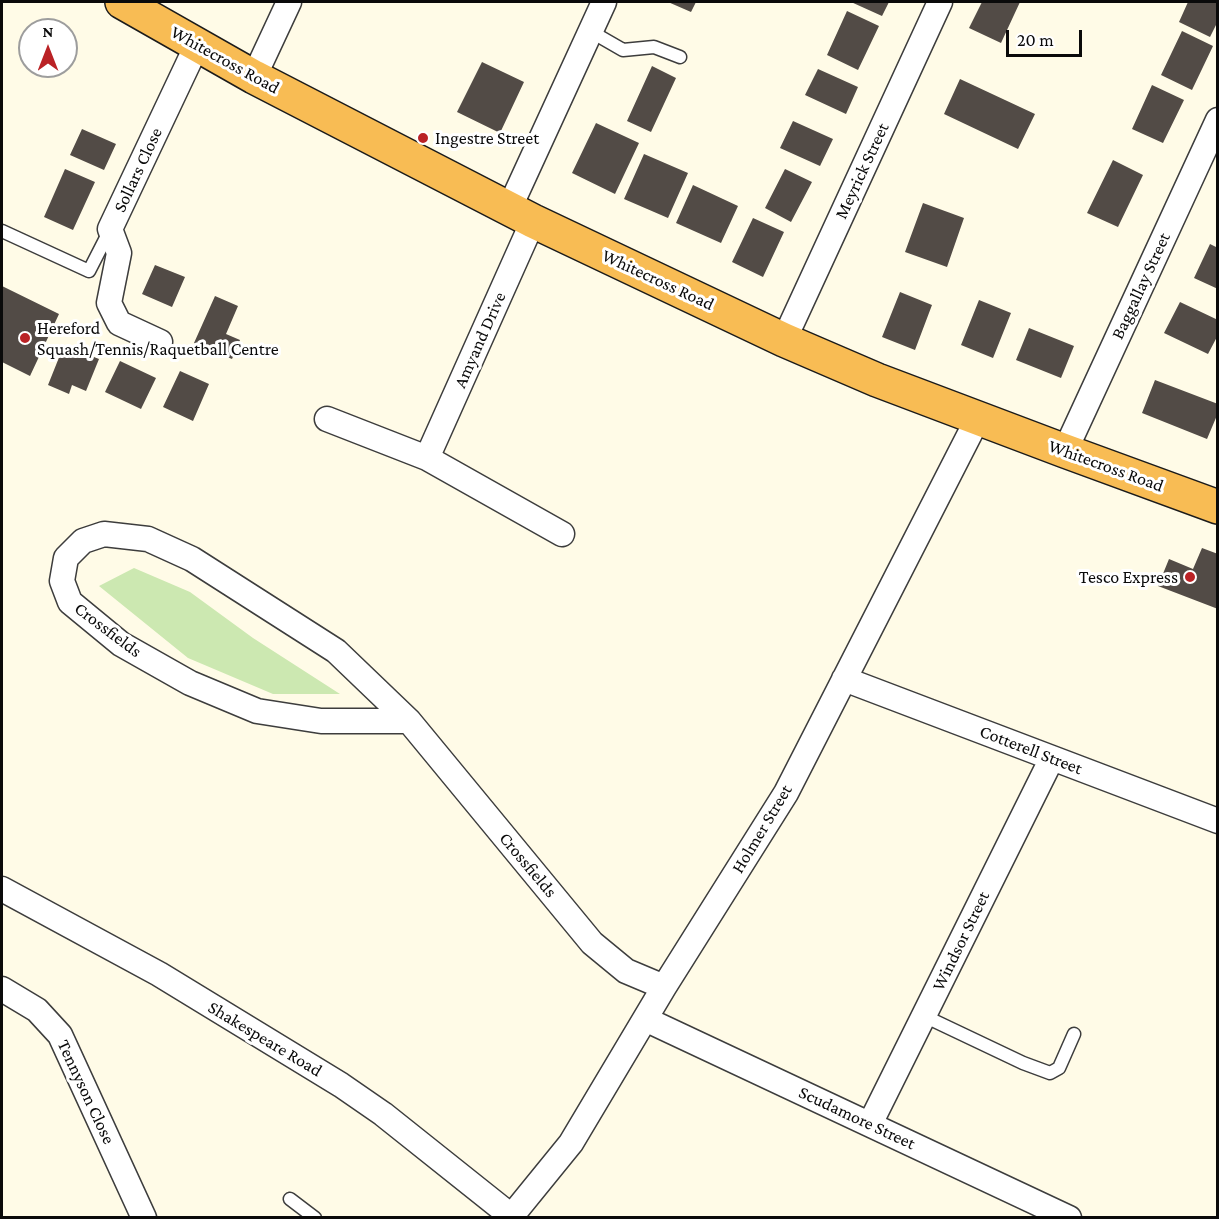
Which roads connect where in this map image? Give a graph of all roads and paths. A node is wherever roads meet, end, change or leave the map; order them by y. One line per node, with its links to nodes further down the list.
1 (122, 2): 6 (highway, Whitecross Road)
2 (289, 2): 8 (street)
3 (604, 2): 5 (street)
4 (940, 2): 13 (street, Meyrick Street)
5 (590, 31): 7 (lane); 10 (street)
6 (197, 45): 8 (highway, Whitecross Road); 11 (street, Sollars Close)
7 (680, 57)
8 (254, 77): 10 (highway, Whitecross Road)
9 (1218, 120): 17 (street, Baggallay Street)
10 (521, 215): 13 (highway, Whitecross Road); 18 (street, Amyand Drive)
11 (110, 229): 12 (lane); 14 (street, Sollars Close)
12 (2, 231)
13 (784, 340): 15 (highway, Whitecross Road)
14 (160, 342)
15 (978, 418): 17 (highway, Whitecross Road); 21 (street, Holmer Street)
16 (327, 419): 18 (street)
17 (1065, 452): 19 (highway, Whitecross Road)
18 (427, 458): 20 (street)
19 (1218, 507)
20 (562, 534)
21 (844, 679): 23 (street, Cotterell Street); 26 (street, Holmer Street)
22 (409, 721): 22 (street, Crossfields); 26 (street, Crossfields)
23 (1052, 758): 24 (street, Cotterell Street); 28 (street, Windsor Street)
24 (1218, 821)
25 (2, 889): 33 (street, Shakespeare Road)
26 (664, 987): 29 (street, Holmer Street)
27 (2, 989): 34 (street, Tennyson Close)
28 (924, 1016): 30 (lane); 31 (street, Windsor Street)
29 (645, 1019): 31 (street, Scudamore Street); 33 (street, Holmer Street)
30 (1074, 1034)
31 (870, 1124): 36 (street, Scudamore Street)
32 (290, 1199): 35 (lane)
33 (510, 1217)
34 (144, 1218)
35 (315, 1218)
36 (1070, 1218)

